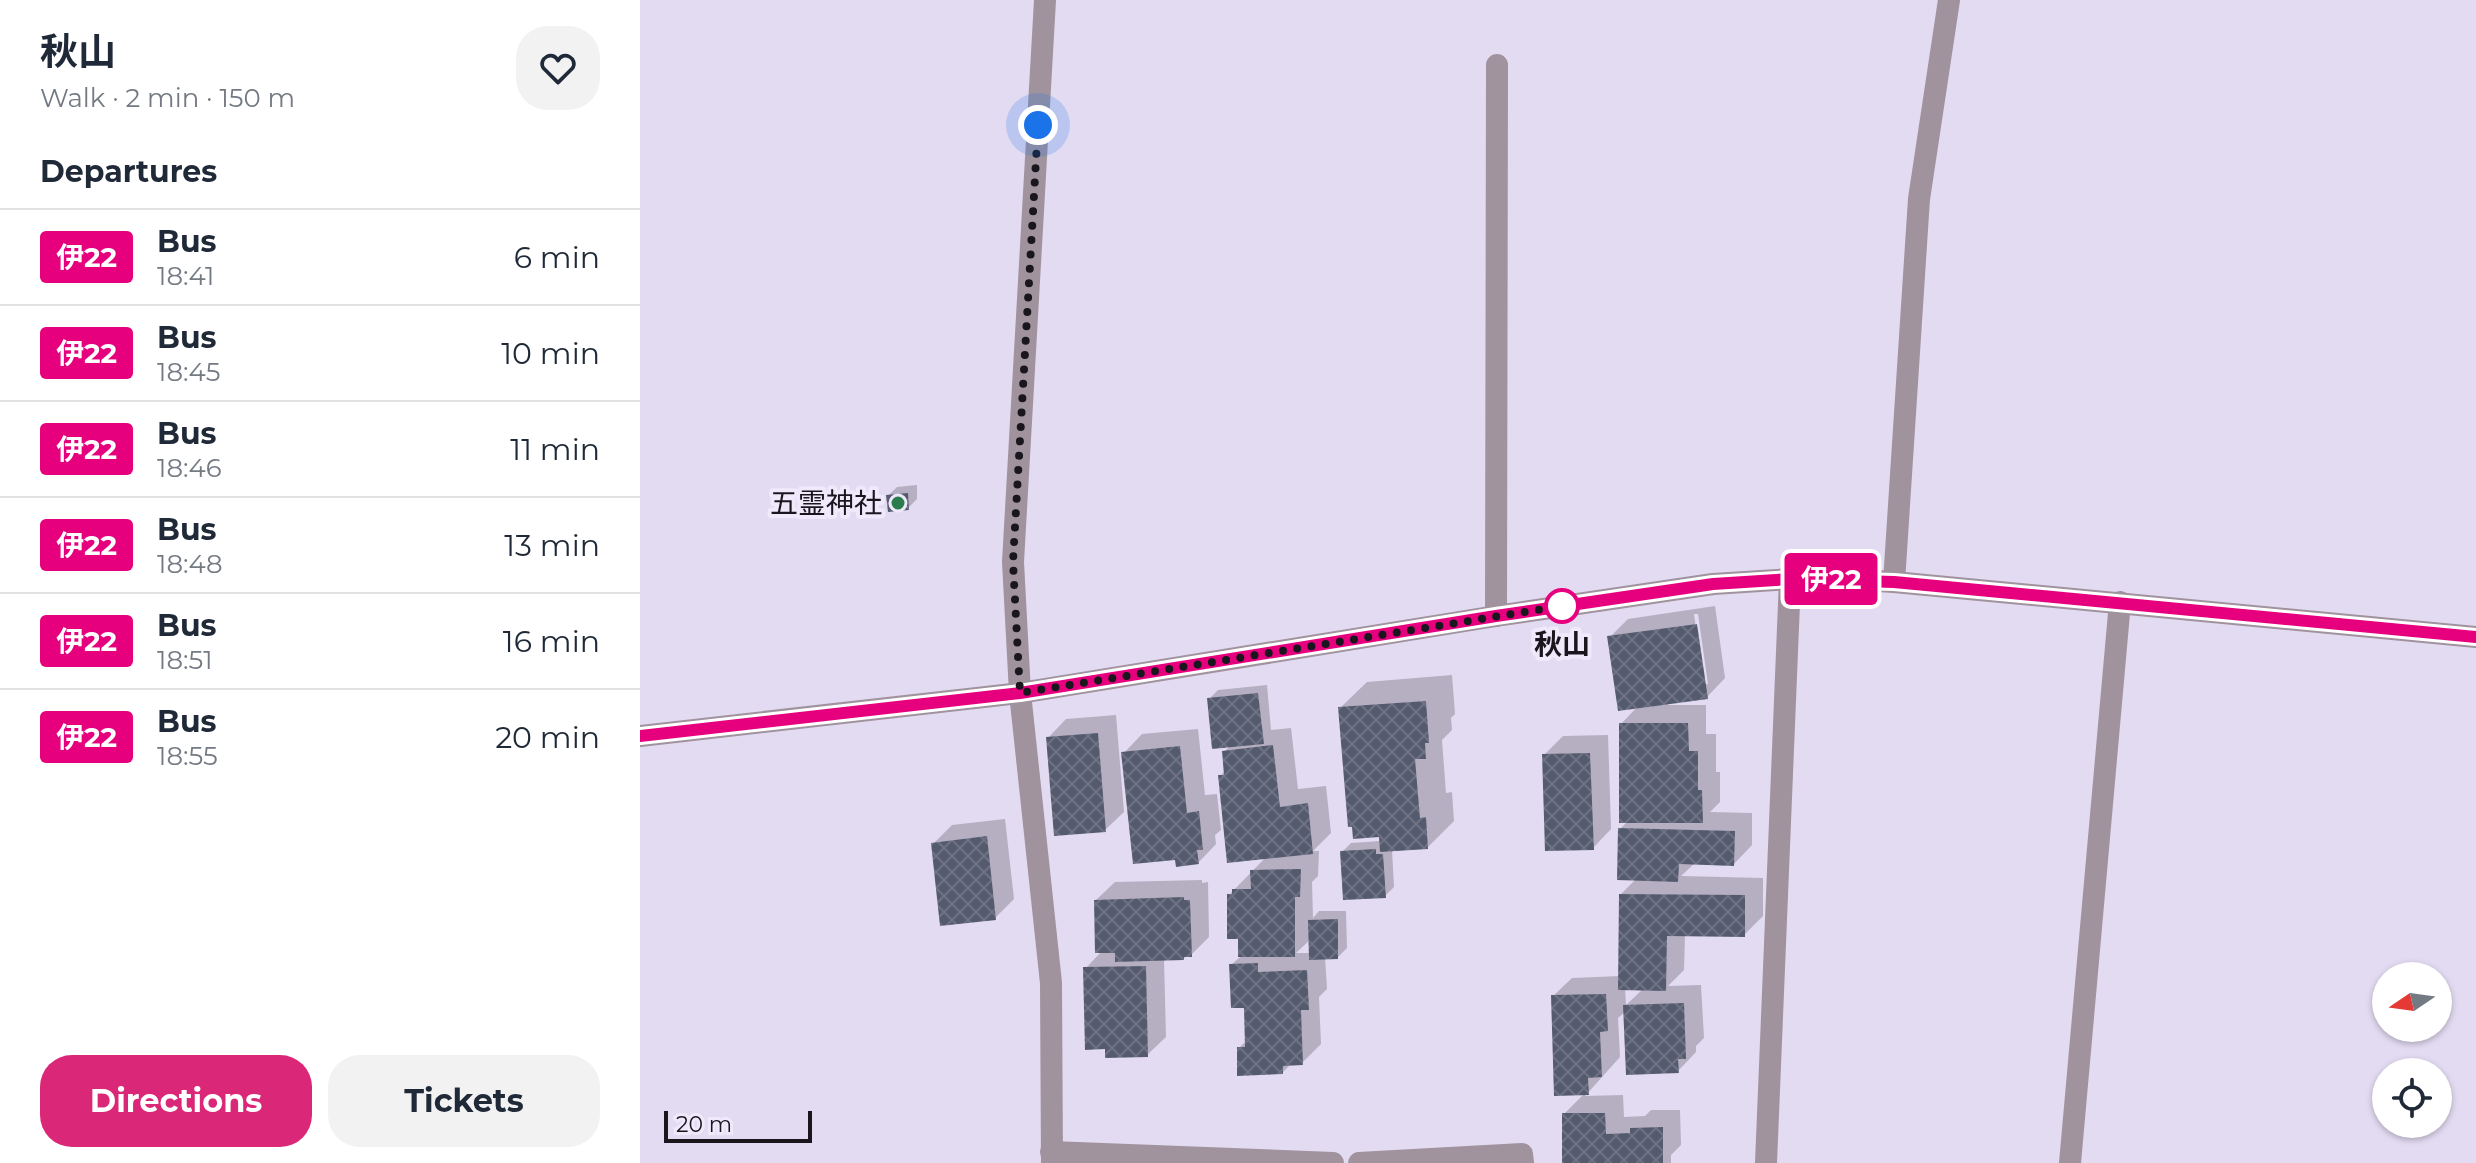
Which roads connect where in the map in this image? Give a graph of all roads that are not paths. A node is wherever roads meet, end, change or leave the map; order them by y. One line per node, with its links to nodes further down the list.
1 (1045, 0): 9 (street)
2 (1949, 0): 5 (street)
3 (1497, 65): 7 (street)
4 (1790, 579): 5 (street); 7 (street); 15 (street)
5 (1894, 582): 6 (street)
6 (2120, 602): 8 (street); 16 (street)
7 (1496, 616): 9 (street)
8 (2476, 637)
9 (1020, 693): 10 (street); 11 (street)
10 (640, 736)
11 (1052, 1158): 12 (street)
12 (1333, 1163)
13 (1359, 1163): 14 (street)
14 (1523, 1163)
15 (1766, 1163)
16 (2070, 1163)

